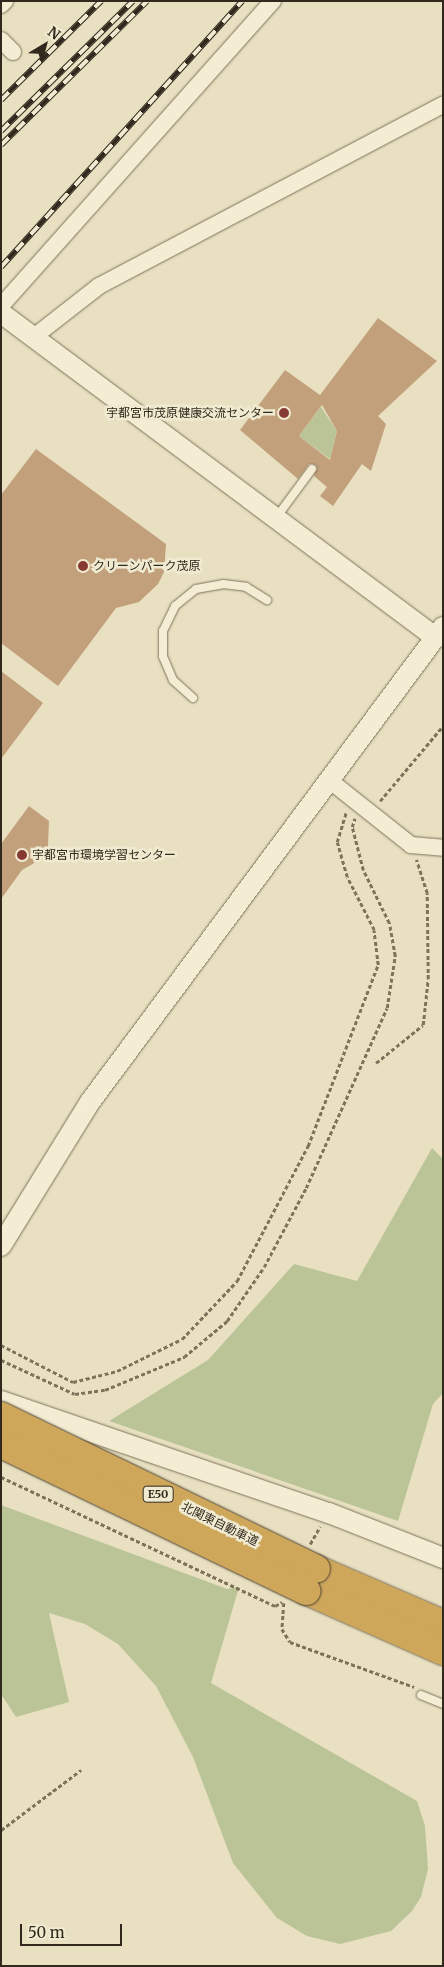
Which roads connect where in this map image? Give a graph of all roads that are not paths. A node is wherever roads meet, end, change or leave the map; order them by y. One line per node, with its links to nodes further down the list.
1 (4, 1): 3 (street)
2 (273, 1): 7 (street)
3 (1, 5)
4 (1, 40): 5 (street)
5 (13, 52)
6 (443, 105): 9 (street)
7 (1, 306)
8 (1, 313): 9 (street)
9 (35, 336): 11 (street)
10 (312, 469): 11 (lane)
11 (276, 518): 13 (street)
12 (267, 600): 14 (lane)
13 (439, 632): 15 (street)
14 (193, 698)
15 (329, 780): 16 (street); 17 (street)
16 (438, 844)
17 (1, 1246)
18 (1, 1401): 21 (street)
19 (1, 1416): 22 (highway, 北関東自動車道 / E50, bridge)
20 (1, 1444): 22 (highway, 北関東自動車道 / E50, bridge)
21 (443, 1558)
22 (302, 1587): 23 (highway, 北関東自動車道 / E50); 24 (highway, 北関東自動車道 / E50)
23 (443, 1624)
24 (443, 1651)
25 (421, 1695): 26 (lane)
26 (443, 1704)

